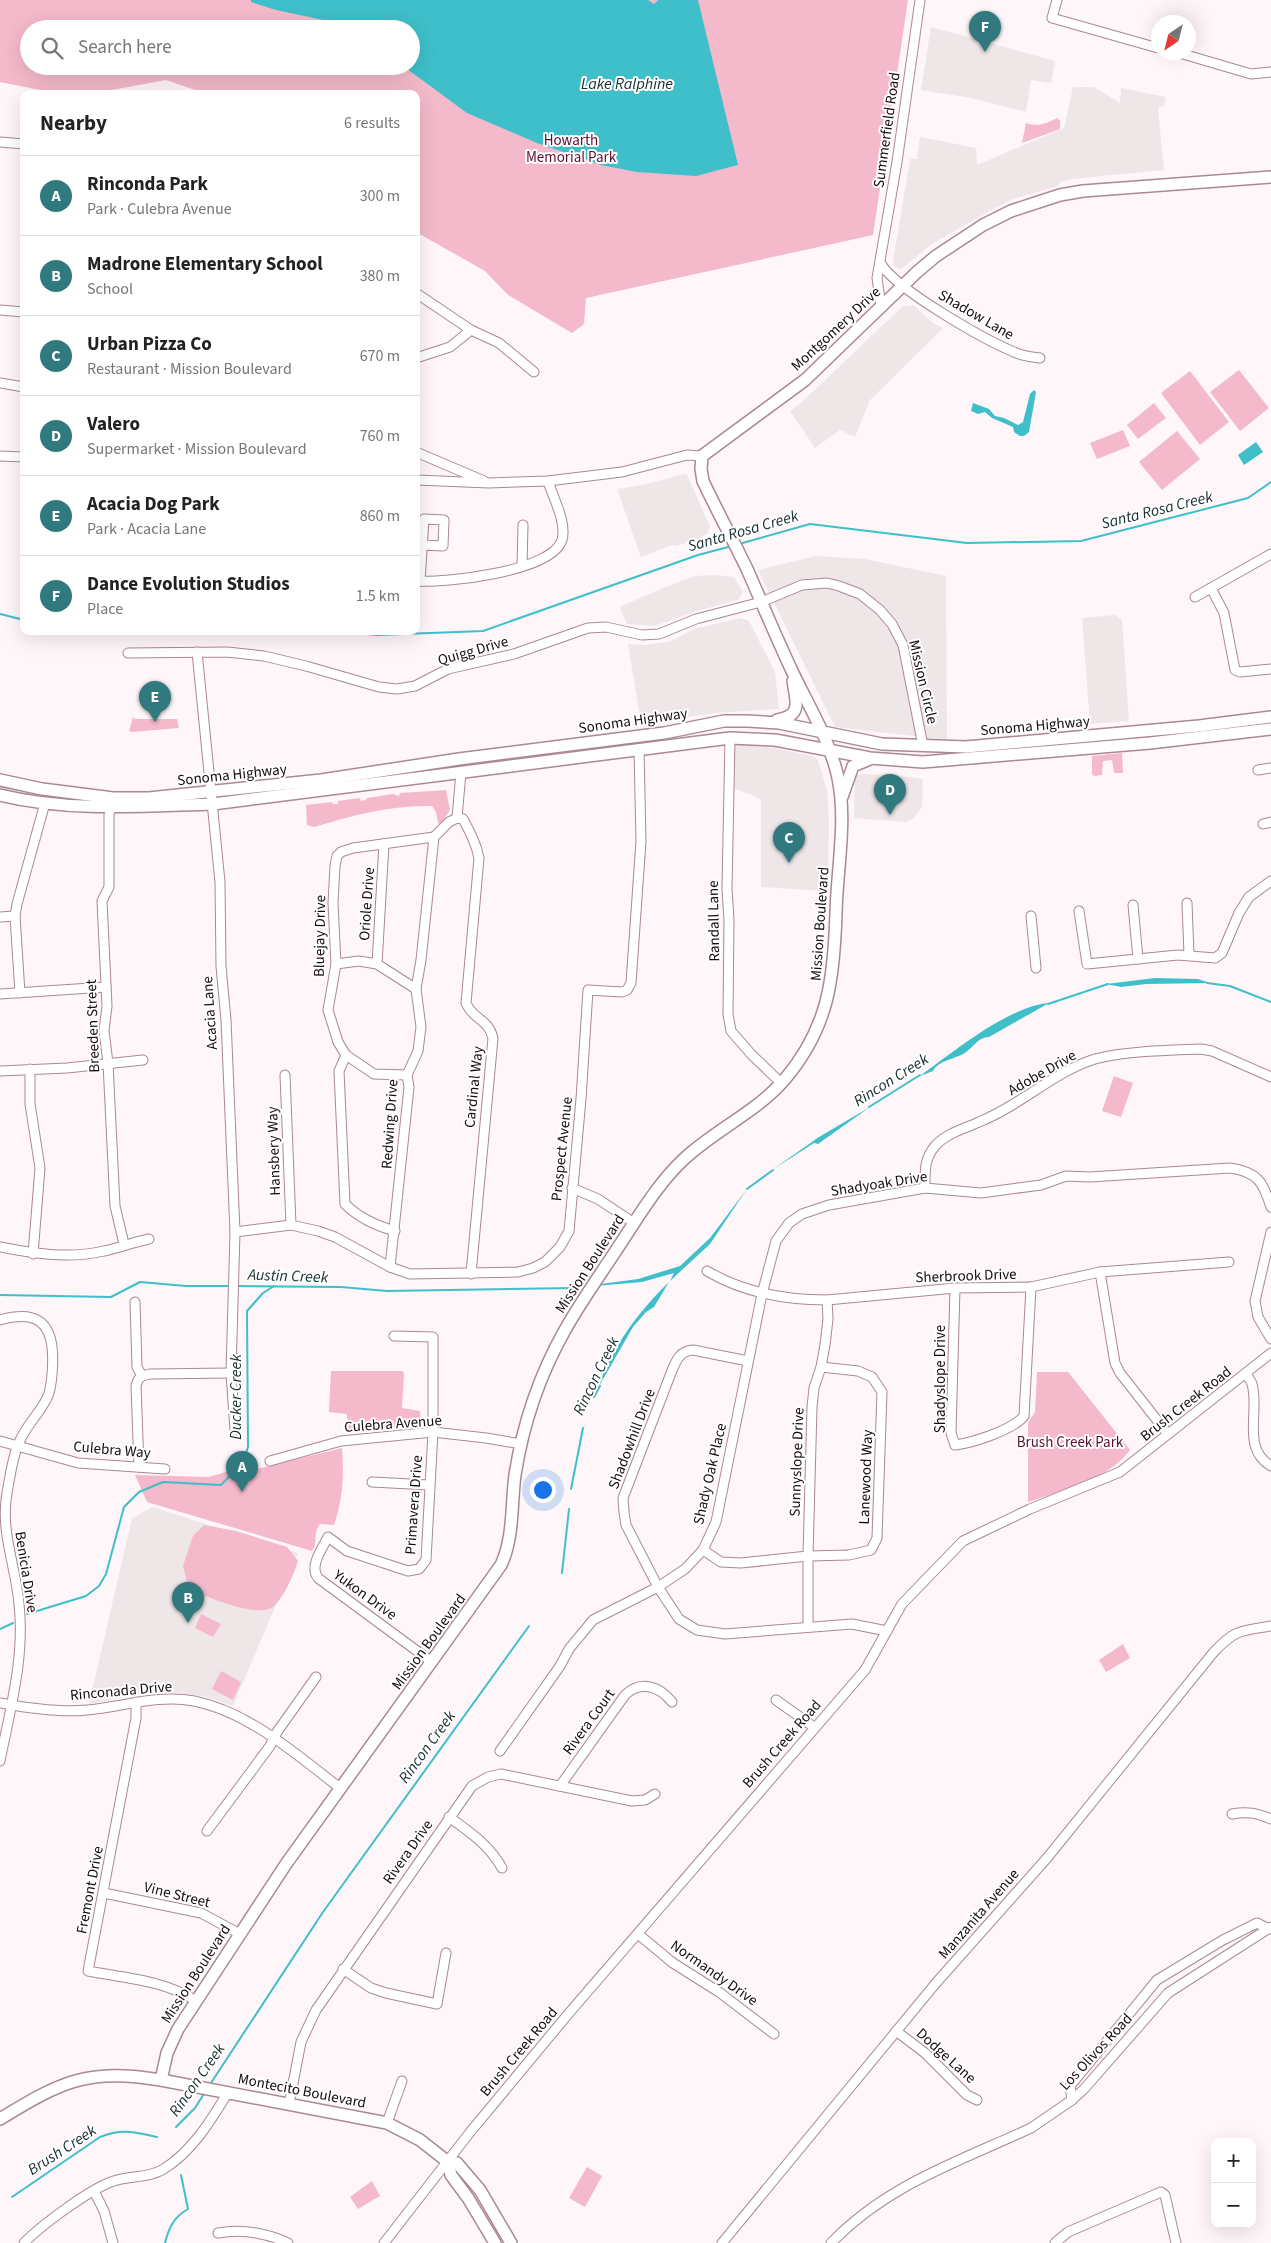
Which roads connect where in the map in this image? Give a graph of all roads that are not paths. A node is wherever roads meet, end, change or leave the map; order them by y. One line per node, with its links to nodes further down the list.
1 (920, 0): 9 (street, Summerfield Road)
2 (1057, 0): 3 (street)
3 (1151, 46)
4 (1196, 58): 5 (street)
5 (1271, 72)
6 (0, 142): 7 (street)
7 (20, 144)
8 (1271, 177): 10 (main road, Montgomery Drive)
9 (880, 264): 10 (street); 12 (street, Summerfield Road)
10 (903, 286): 12 (main road, Montgomery Drive); 17 (street, Shadow Lane)
11 (420, 296): 15 (street)
12 (881, 307): 23 (main road, Montgomery Drive)
13 (0, 310): 14 (street)
14 (20, 312)
15 (471, 330): 16 (street); 18 (street)
16 (420, 357)
17 (1040, 358)
18 (534, 372)
19 (0, 383): 20 (street)
20 (20, 386)
21 (420, 454): 27 (street)
22 (0, 456): 24 (street)
23 (702, 456): 26 (street); 36 (main road, Mission Boulevard)
24 (20, 457)
25 (420, 480): 27 (street)
26 (548, 481): 27 (street); 32 (street)
27 (489, 483)
28 (523, 525): 32 (street)
29 (422, 545): 31 (street)
30 (1271, 554): 34 (street)
31 (420, 563)
32 (522, 566): 33 (street)
33 (420, 581)
34 (1211, 588): 35 (street); 39 (street)
35 (1196, 597)
36 (761, 602): 37 (street, Quigg Drive); 40 (main road, Mission Boulevard); 46 (street, Mission Circle)
37 (197, 652): 38 (street, Quigg Drive); 56 (street, Acacia Lane)
38 (128, 653)
39 (1271, 669)
40 (791, 670): 42 (main road); 44 (main road, Mission Boulevard)
41 (1271, 717): 46 (main road, Sonoma Highway)
42 (768, 722): 44 (main road, Sonoma Highway); 50 (main road, Sonoma Highway)
43 (1271, 729): 49 (main road, Sonoma Highway)
44 (822, 731): 46 (main road, Sonoma Highway); 48 (main road, Mission Boulevard)
45 (730, 738): 47 (main road, Sonoma Highway); 48 (main road, Sonoma Highway); 87 (street, Randall Lane)
46 (923, 746)
47 (638, 749): 53 (main road, Sonoma Highway); 88 (street, Prospect Avenue)
48 (829, 750): 49 (main road, Sonoma Highway); 57 (main road, Mission Boulevard)
49 (870, 758): 57 (main road)
50 (459, 759): 53 (main road); 56 (main road, Sonoma Highway)
51 (1271, 768): 52 (street)
52 (1258, 770)
53 (461, 772): 56 (main road, Sonoma Highway); 60 (street)
54 (0, 780): 56 (main road, Sonoma Highway)
55 (0, 795): 58 (main road, Sonoma Highway)
56 (212, 798): 59 (main road, Sonoma Highway); 95 (street, Acacia Lane)
57 (840, 801): 87 (main road, Mission Boulevard)
58 (45, 803): 59 (main road, Sonoma Highway); 67 (street)
59 (111, 807): 75 (street, Breeden Street)
60 (457, 818): 61 (street); 105 (street, Cardinal Way)
61 (434, 837): 62 (street, Bluejay Drive); 76 (street, Redwing Drive)
62 (384, 844): 72 (street, Bluejay Drive); 73 (street, Oriole Drive)
63 (1271, 881): 70 (street)
64 (1187, 902): 70 (street)
65 (1133, 905): 71 (street)
66 (1079, 911): 71 (street)
67 (15, 916): 69 (street); 77 (street)
68 (1031, 916): 74 (street)
69 (0, 917)
70 (1189, 955): 71 (street)
71 (1138, 959)
72 (336, 964): 73 (street); 79 (street, Bluejay Drive)
73 (377, 964): 76 (street)
74 (1036, 968)
75 (106, 987): 77 (street); 81 (street, Breeden Street)
76 (416, 989): 85 (street, Redwing Drive)
77 (20, 993): 78 (street)
78 (0, 994)
79 (346, 1056): 85 (street); 94 (street)
80 (143, 1060): 81 (street)
81 (108, 1063): 82 (street); 98 (street, Breeden Street)
82 (30, 1069): 83 (street); 100 (street)
83 (0, 1071)
84 (285, 1075): 93 (street, Hansbery Way)
85 (406, 1075): 94 (street, Redwing Drive)
86 (1271, 1077): 89 (street, Adobe Drive)
87 (782, 1083): 92 (main road, Mission Boulevard)
88 (572, 1188): 92 (street); 105 (street, Prospect Avenue)
89 (925, 1188): 90 (street, Shadyoak Drive); 108 (street, Shadyoak Drive)
90 (1269, 1192): 91 (street, Shadyoak Drive)
91 (1271, 1207)
92 (634, 1223): 124 (main road, Mission Boulevard)
93 (291, 1225): 95 (street, Prospect Avenue); 102 (street, Prospect Avenue)
94 (395, 1231): 102 (street, Redwing Drive)
95 (235, 1232): 117 (street, Acacia Lane)
96 (1271, 1232): 113 (street)
97 (149, 1239): 98 (street)
98 (124, 1244): 100 (street)
99 (0, 1247): 100 (street)
100 (34, 1254)
101 (1229, 1262): 104 (street, Sherbrook Drive)
102 (390, 1267): 105 (street, Prospect Avenue)
103 (707, 1271): 108 (street, Sherbrook Drive)
104 (1100, 1272): 106 (street, Sherbrook Drive); 122 (street)
105 (471, 1274)
106 (1031, 1287): 107 (street, Sherbrook Drive); 107 (street, Shadyslope Drive)
107 (955, 1288): 109 (street, Sherbrook Drive)
108 (762, 1294): 109 (street, Sherbrook Drive); 115 (street, Shady Oak Place)
109 (827, 1300): 116 (street, Sunnyslope Drive)
110 (135, 1302): 119 (street)
111 (0, 1320): 125 (street, Benicia Drive)
112 (394, 1336): 121 (street, Primavera Drive)
113 (1271, 1339)
114 (1271, 1354): 118 (street, Brush Creek Road)
115 (748, 1361): 134 (street, Shady Oak Place); 136 (street, Shadowhill Drive)
116 (821, 1367): 135 (street, Sunnyslope Drive); 135 (street, Lanewood Way)
117 (231, 1373): 119 (street); 120 (street, Acacia Lane)
118 (1246, 1374): 122 (street, Brush Creek Road); 127 (street)
119 (142, 1376): 128 (street)
120 (235, 1430)
121 (433, 1432): 124 (street, Culebra Avenue); 126 (street, Culebra Avenue); 131 (street, Primavera Drive)
122 (1168, 1434): 139 (street, Brush Creek Road)
123 (0, 1441): 125 (street, Culebra Way)
124 (521, 1444): 140 (main road, Mission Boulevard)
125 (17, 1446): 128 (street, Culebra Way); 132 (street, Benicia Drive)
126 (270, 1460)
127 (1271, 1466)
128 (138, 1467): 129 (street, Culebra Way)
129 (165, 1468)
130 (372, 1482): 131 (street)
131 (429, 1485): 133 (street, Primavera Drive)
132 (3, 1534): 146 (street, Benicia Drive)
133 (328, 1536): 140 (street, Yukon Drive)
134 (703, 1550): 135 (street, Lanewood Way); 136 (street, Shady Oak Place)
135 (808, 1556): 138 (street, Sunnyslope Drive)
136 (658, 1587): 138 (street, Shadowhill Drive); 149 (street, Shady Oak Place)
137 (1271, 1626): 166 (street, Manzanita Avenue)
138 (808, 1627): 139 (street, Shadowhill Drive)
139 (887, 1631): 147 (street, Brush Creek Road)
140 (432, 1662): 152 (main road, Mission Boulevard)
141 (316, 1677): 148 (street)
142 (776, 1700): 147 (street)
143 (136, 1702): 146 (street, Rinconada Drive); 148 (street, Rinconada Drive); 159 (street, Fremont Drive)
144 (672, 1702): 151 (street, Rivera Court)
145 (0, 1703): 146 (street, Rinconada Drive)
146 (11, 1705): 150 (street, Benicia Drive)
147 (814, 1727): 162 (street, Brush Creek Road)
148 (274, 1739): 152 (street, Rinconada Drive); 157 (street)
149 (500, 1751)
150 (0, 1761)
151 (560, 1786): 153 (street, Rivera Drive); 155 (street, Rivera Drive)
152 (340, 1788): 161 (main road, Mission Boulevard)
153 (655, 1794)
154 (1232, 1814): 156 (street)
155 (449, 1817): 158 (street); 164 (street, Rivera Drive)
156 (1271, 1819)
157 (207, 1831)
158 (502, 1868)
159 (104, 1893): 161 (street, Vine Street); 165 (street, Fremont Drive)
160 (1270, 1928): 172 (street, Los Olivos Road); 172 (street)
161 (240, 1934): 165 (main road, Mission Boulevard)
162 (638, 1934): 167 (street, Normandy Drive); 176 (street, Brush Creek Road)
163 (446, 1953): 164 (street)
164 (343, 1969): 173 (street, Rivera Drive)
165 (196, 2001): 168 (main road, Mission Boulevard)
166 (896, 2031): 171 (street, Dodge Lane); 185 (street, Manzanita Avenue)
167 (774, 2034)
168 (161, 2080): 170 (main road, Montecito Boulevard); 174 (main road, Montecito Boulevard)
169 (402, 2081): 175 (street)
170 (228, 2092): 173 (main road, Montecito Boulevard); 177 (street)
171 (977, 2100)
172 (1072, 2100): 186 (street, Los Olivos Road)
173 (289, 2104): 175 (main road, Montecito Boulevard)
174 (0, 2119)
175 (387, 2124): 176 (main road, Montecito Boulevard)
176 (448, 2162): 179 (street, Brush Creek Road); 183 (main road); 184 (main road, Montecito Boulevard)
177 (94, 2191): 180 (street); 181 (street)
178 (218, 2233): 182 (street)
179 (386, 2242)
180 (24, 2243)
181 (113, 2243)
182 (288, 2243)
183 (495, 2243)
184 (511, 2243)
185 (722, 2243)
186 (831, 2243)
187 (1055, 2243): 188 (street)
188 (1176, 2243)

